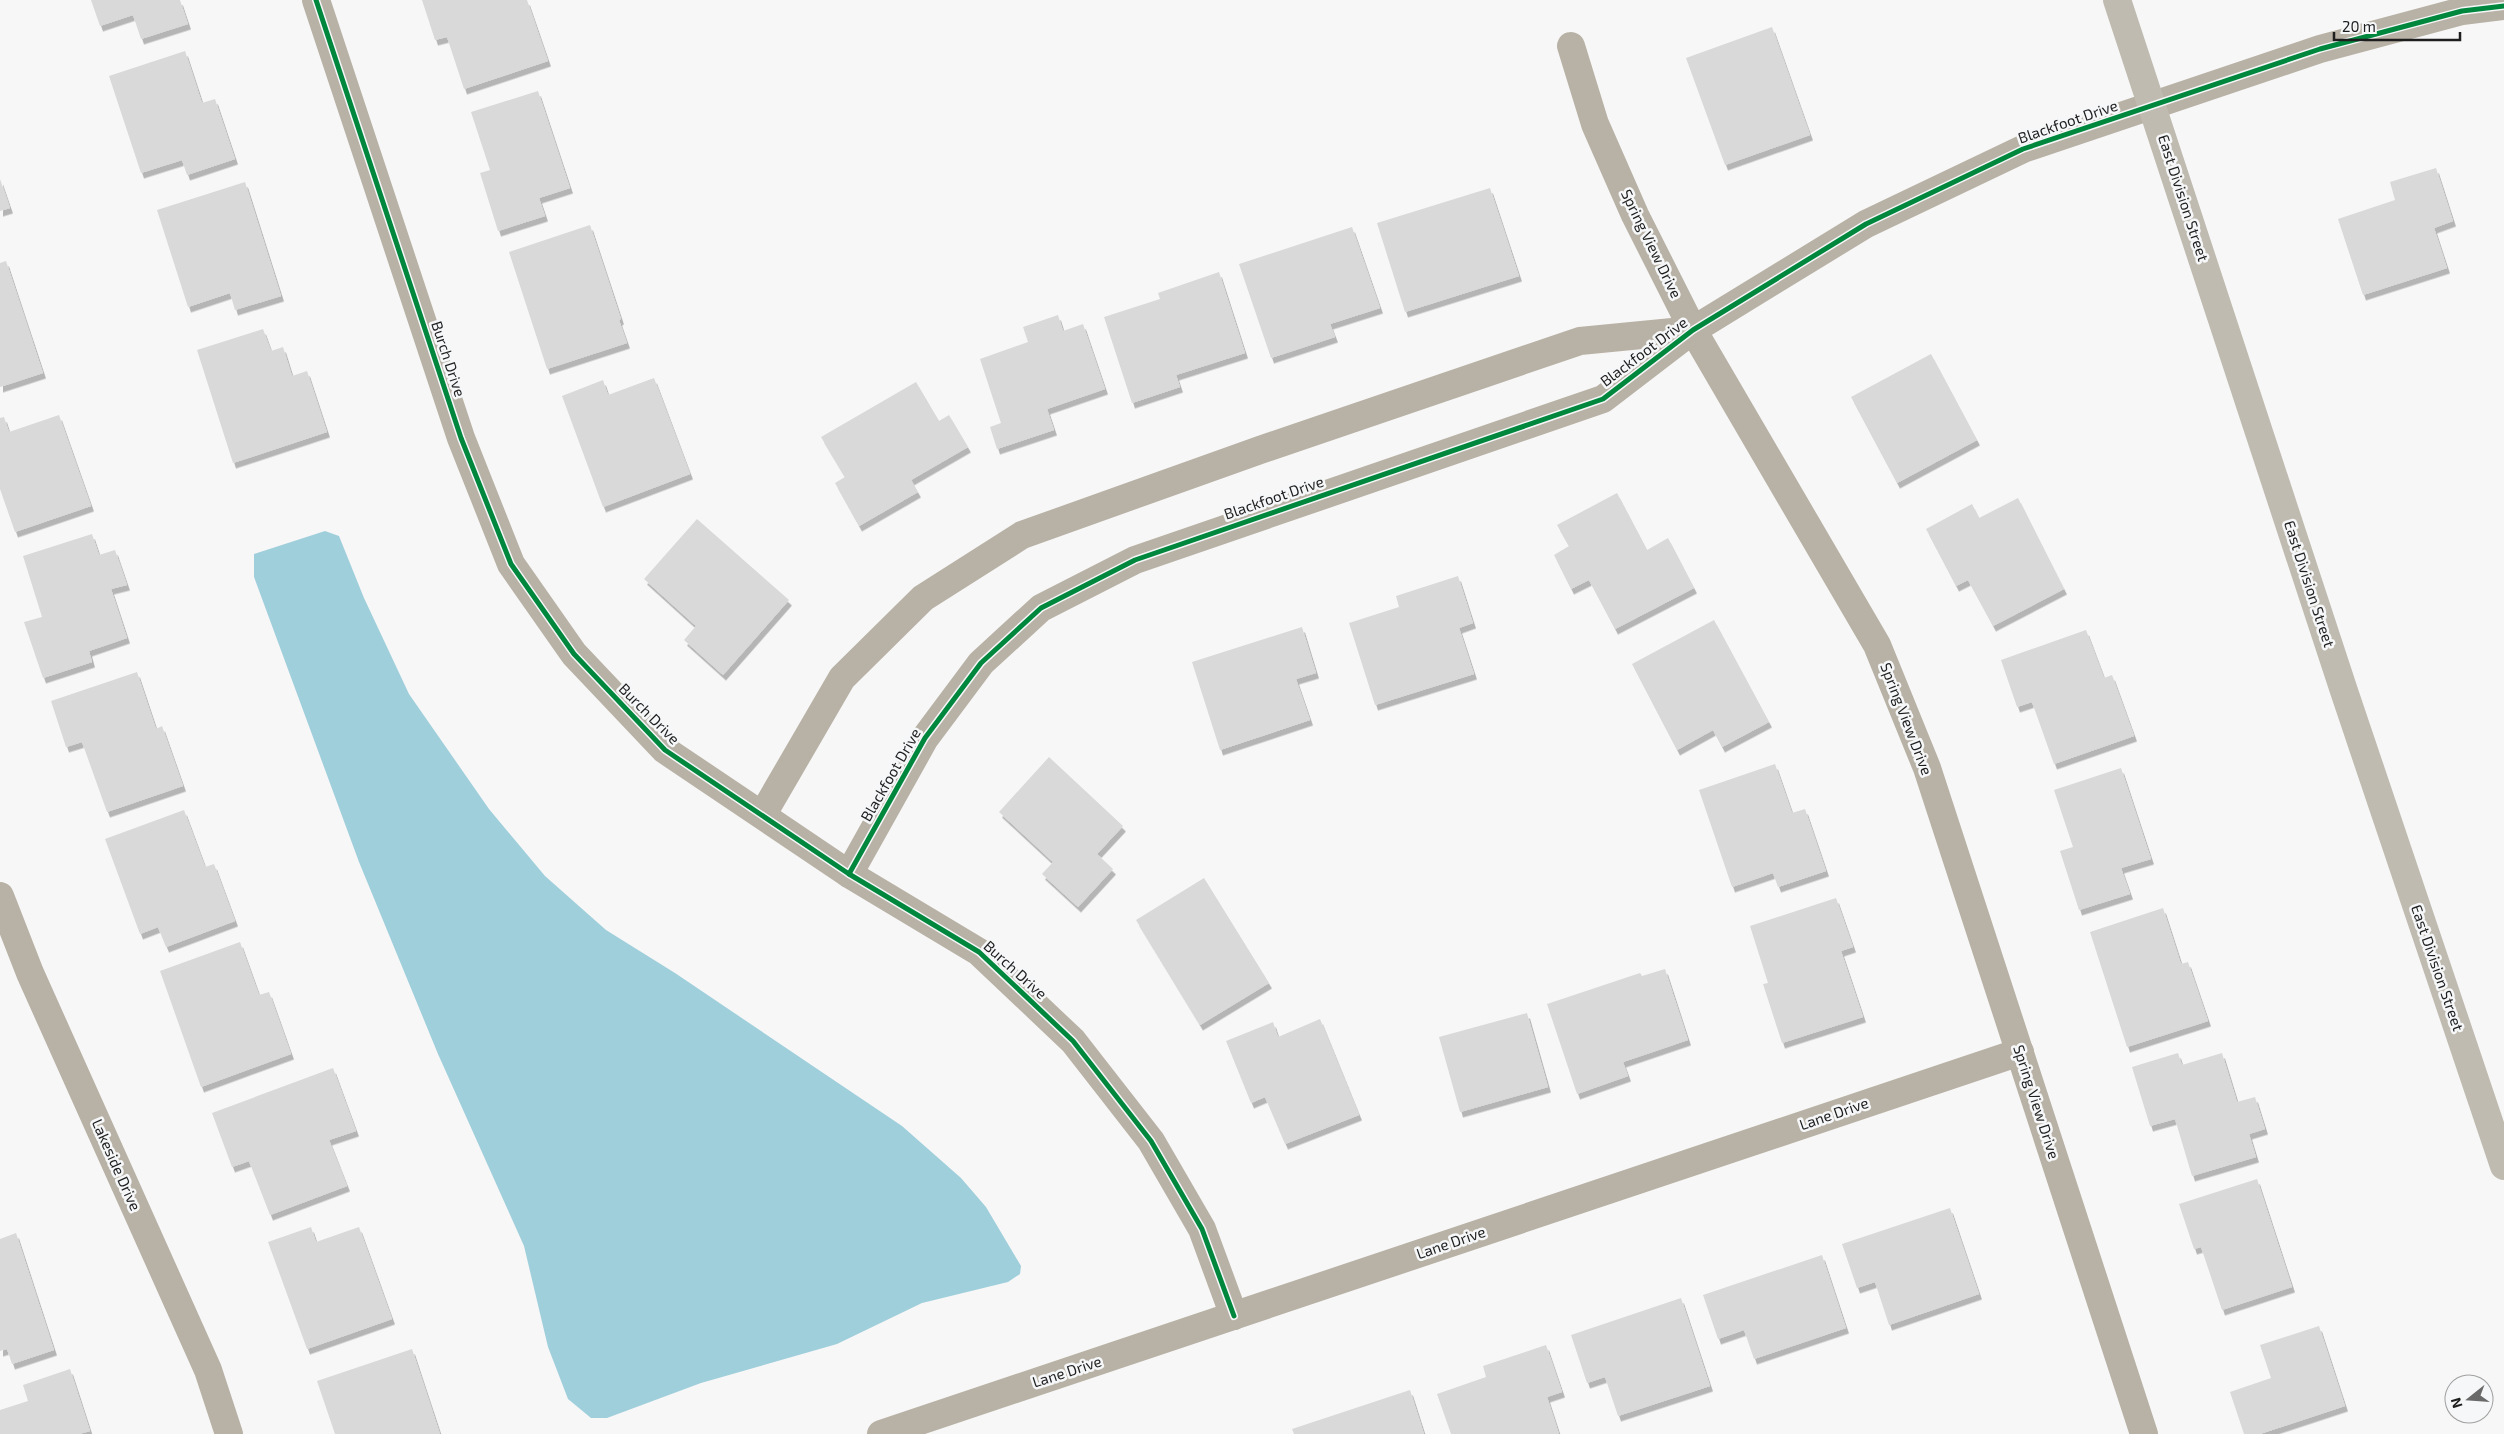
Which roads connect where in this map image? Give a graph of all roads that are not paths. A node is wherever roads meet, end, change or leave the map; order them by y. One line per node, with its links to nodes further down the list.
1 (316, 0): 7 (street, Burch Drive)
2 (2117, 0): 5 (street, East Division Street)
3 (2504, 6): 5 (street, Blackfoot Drive)
4 (1571, 46): 6 (street, Spring View Drive)
5 (2153, 106): 6 (street, Blackfoot Drive); 11 (street, East Division Street)
6 (1693, 330): 7 (street, Blackfoot Drive); 8 (street, Blackfoot Drive); 10 (street, Spring View Drive)
7 (763, 814): 8 (street, Burch Drive)
8 (850, 874): 12 (street, Burch Drive)
9 (0, 896): 13 (street, Lakeside Drive)
10 (2020, 1052): 12 (street, Lane Drive); 15 (street, Spring View Drive)
11 (2504, 1166)
12 (1234, 1316): 14 (street, Lane Drive)
13 (229, 1434)
14 (881, 1434)
15 (2144, 1434)

